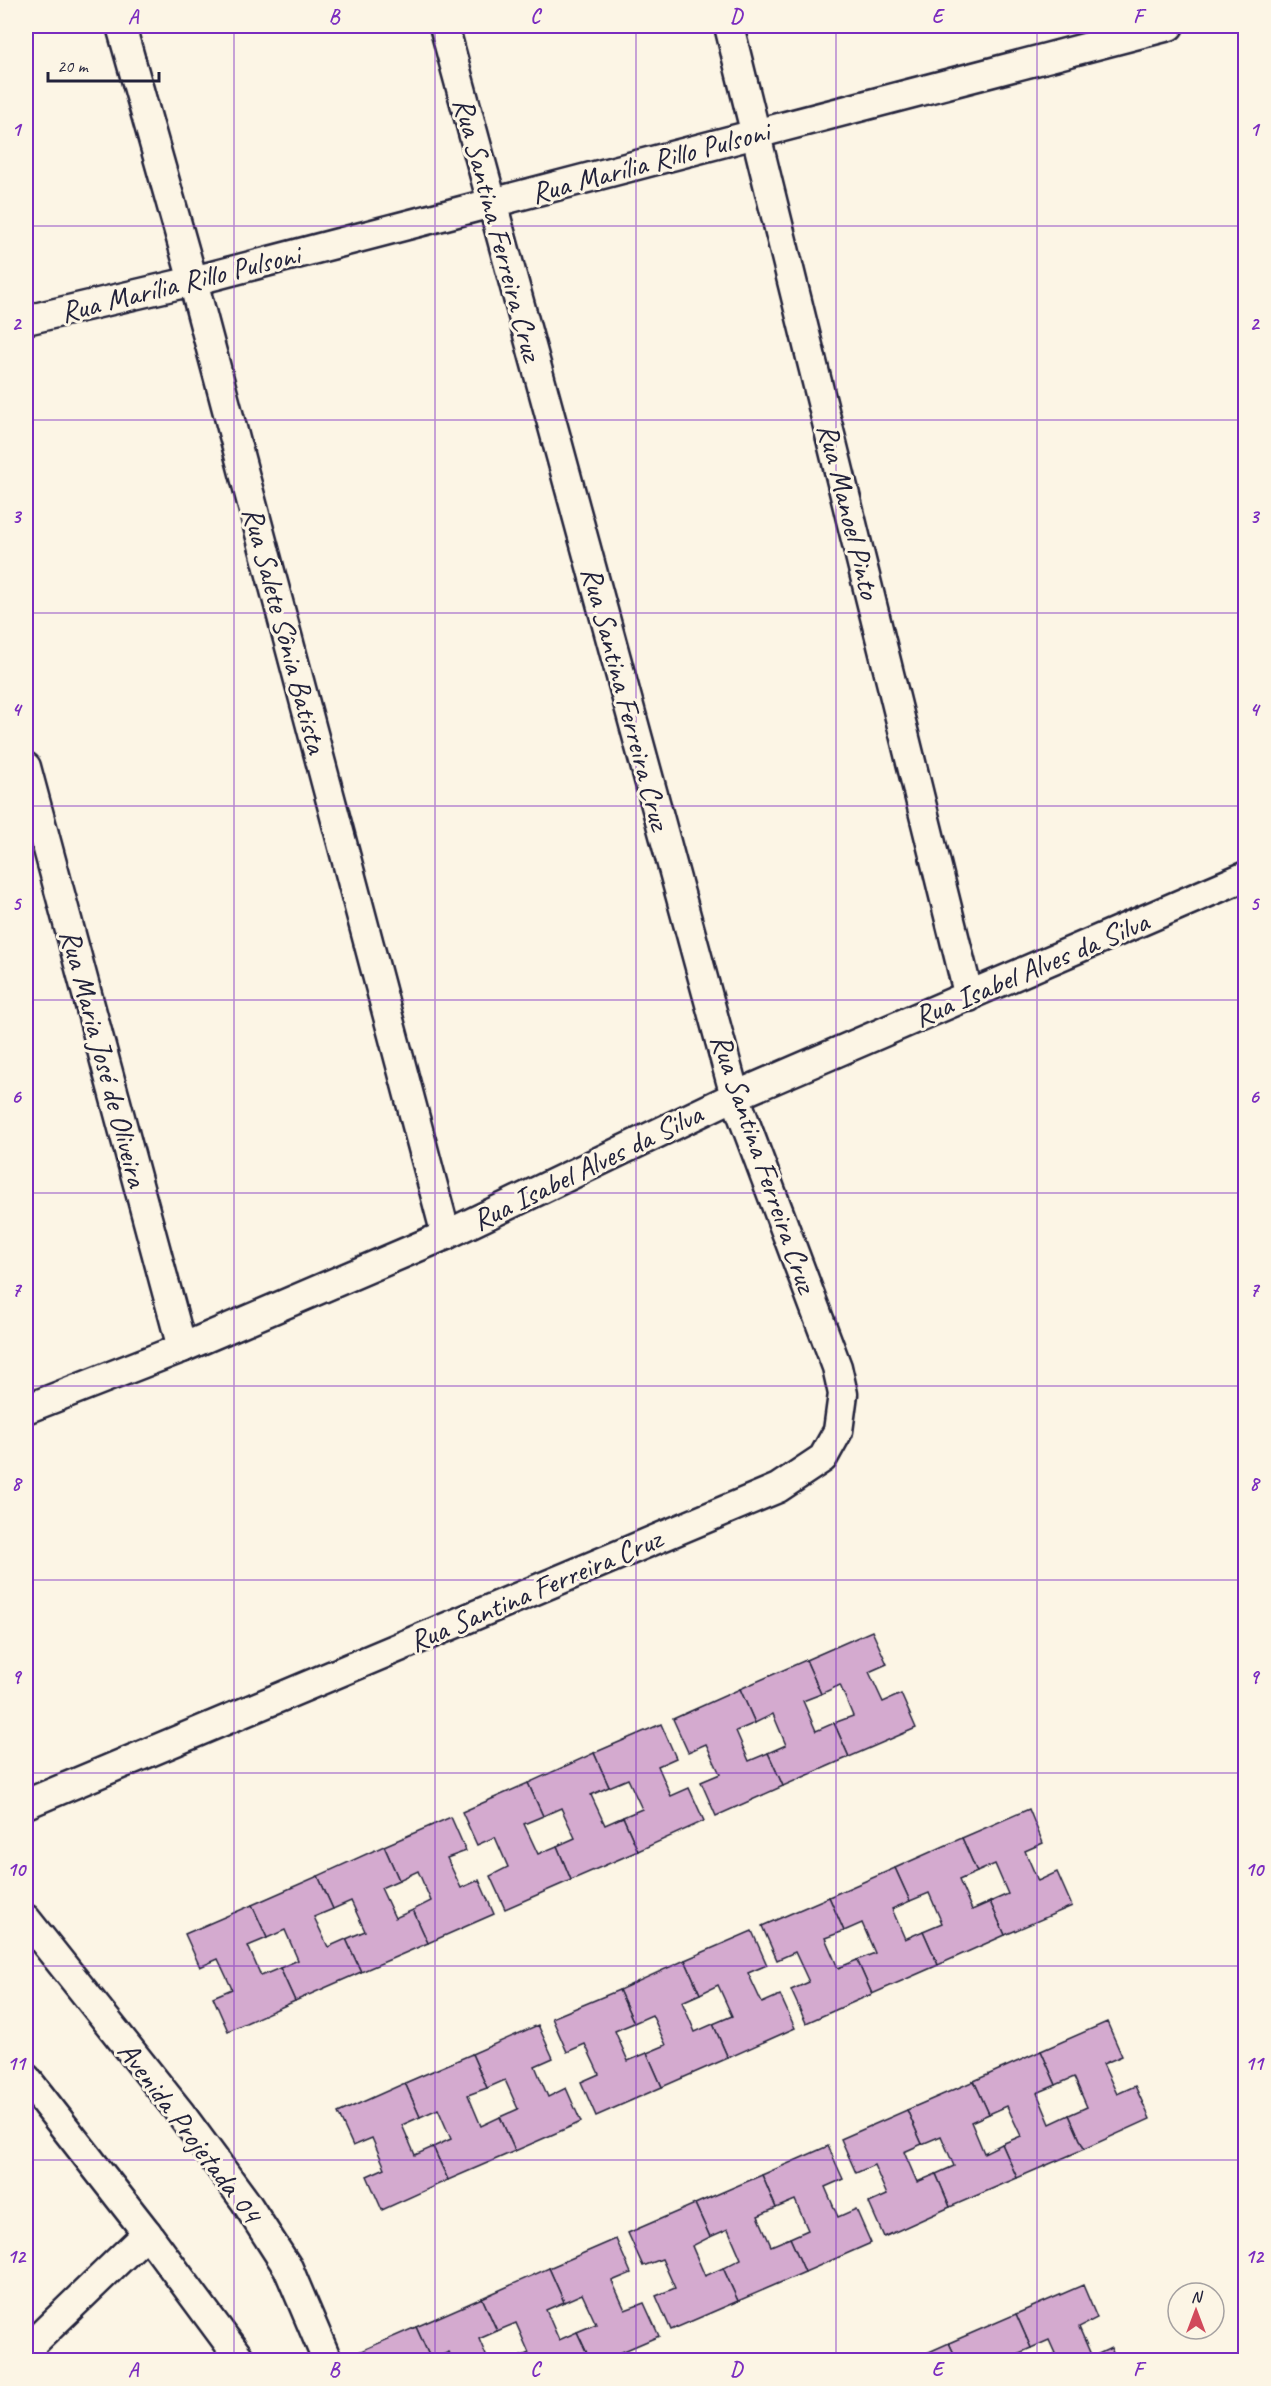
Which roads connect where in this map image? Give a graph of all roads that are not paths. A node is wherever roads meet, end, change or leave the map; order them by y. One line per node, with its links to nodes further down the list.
1 (121, 26): 7 (street, Rua Salete Sônia Batista)
2 (444, 26): 6 (street, Rua Santina Ferreira Cruz)
3 (729, 26): 5 (street, Rua Manoel Pinto)
4 (1169, 26): 5 (street, Rua Marília Rillo Pulsoni)
5 (756, 134): 6 (street, Rua Marília Rillo Pulsoni); 11 (street, Rua Manoel Pinto)
6 (490, 204): 7 (street, Rua Marília Rillo Pulsoni); 12 (street, Rua Santina Ferreira Cruz)
7 (193, 281): 8 (street, Rua Marília Rillo Pulsoni); 13 (street, Rua Salete Sônia Batista)
8 (26, 320)
9 (26, 767): 14 (street, Rua Maria José de Oliveira)
10 (1245, 876): 11 (street, Rua Isabel Alves da Silva)
11 (969, 997): 12 (street, Rua Isabel Alves da Silva)
12 (735, 1096): 13 (street, Rua Isabel Alves da Silva); 16 (street, Rua Santina Ferreira Cruz)
13 (446, 1235): 14 (street, Rua Isabel Alves da Silva)
14 (182, 1348): 15 (street, Rua Isabel Alves da Silva)
15 (26, 1409)
16 (26, 1804)
17 (26, 1919): 22 (street, Avenida Projetada 04)
18 (26, 2078): 19 (street)
19 (147, 2233): 20 (street); 21 (street)
20 (26, 2350)
21 (241, 2361)
22 (327, 2361)

